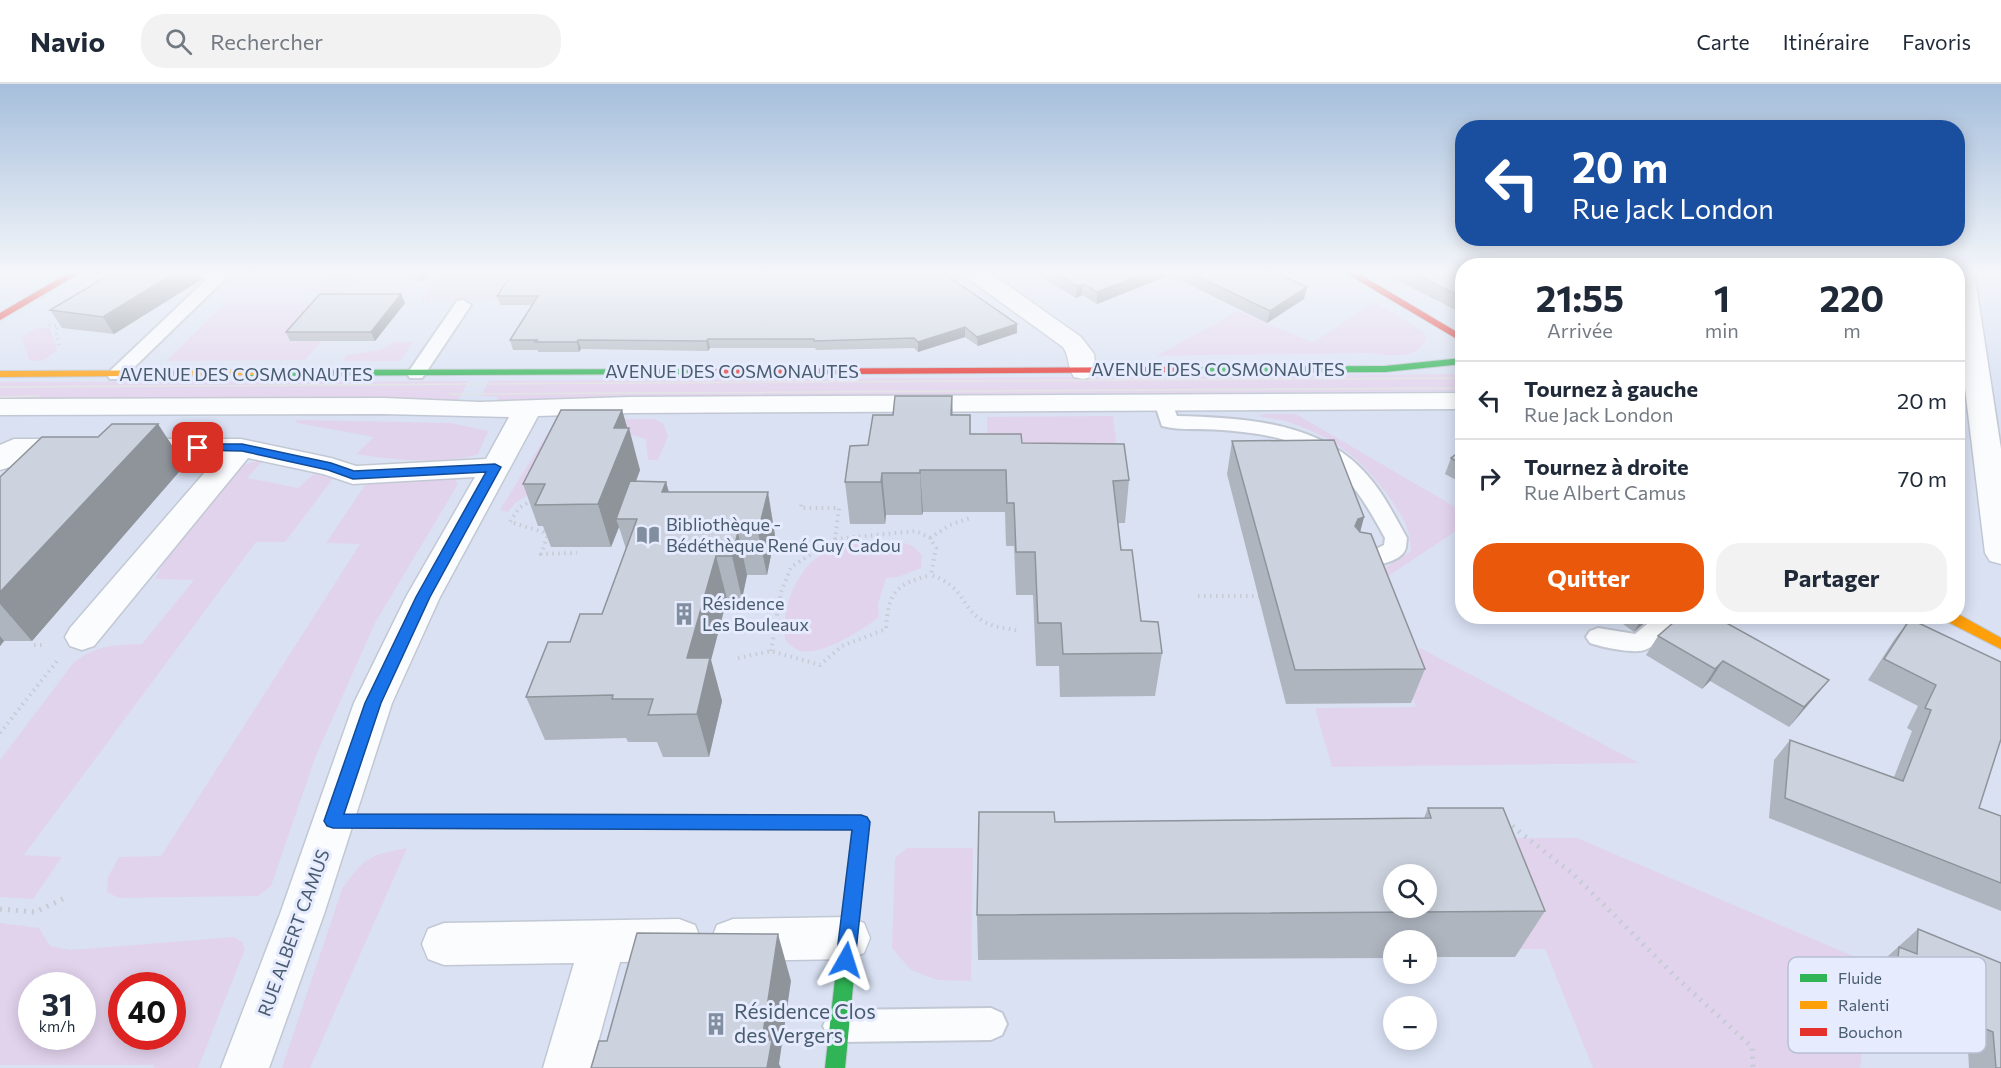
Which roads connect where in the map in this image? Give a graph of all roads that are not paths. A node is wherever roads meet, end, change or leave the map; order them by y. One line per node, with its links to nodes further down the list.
1 (176, 318): 11 (lane)
2 (454, 318): 10 (lane)
3 (1038, 318): 8 (street)
4 (1426, 318): 6 (street)
5 (1973, 318): 12 (street)
6 (1455, 335)
7 (1455, 362): 8 (street, AVENUE DES COSMONAUTES)
8 (1083, 371): 10 (street, AVENUE DES COSMONAUTES)
9 (0, 374): 11 (street, AVENUE DES COSMONAUTES)
10 (416, 374): 11 (street, AVENUE DES COSMONAUTES)
11 (116, 375)
12 (1988, 380): 21 (street)
13 (1455, 401): 14 (street, AVENUE DES COSMONAUTES)
14 (1163, 402): 17 (street, AVENUE DES COSMONAUTES); 22 (lane)
15 (56, 406): 16 (street, AVENUE DES COSMONAUTES); 17 (street, AVENUE DES COSMONAUTES); 19 (street)
16 (0, 407)
17 (528, 409): 20 (street, RUE ALBERT CAMUS)
18 (242, 448): 19 (street); 20 (street); 27 (street)
19 (7, 454)
20 (495, 467): 28 (street, RUE ALBERT CAMUS)
21 (2001, 554)
22 (1358, 559)
23 (1664, 624): 25 (lane)
24 (1964, 624): 26 (street)
25 (1598, 637)
26 (2001, 644)
27 (67, 645)
28 (333, 821): 29 (street); 34 (street, RUE ALBERT CAMUS)
29 (848, 938): 30 (street); 33 (street)
30 (603, 941): 31 (street); 35 (street)
31 (444, 944)
32 (991, 1024): 33 (lane)
33 (839, 1026): 36 (street)
34 (245, 1068)
35 (567, 1068)
36 (835, 1068)

